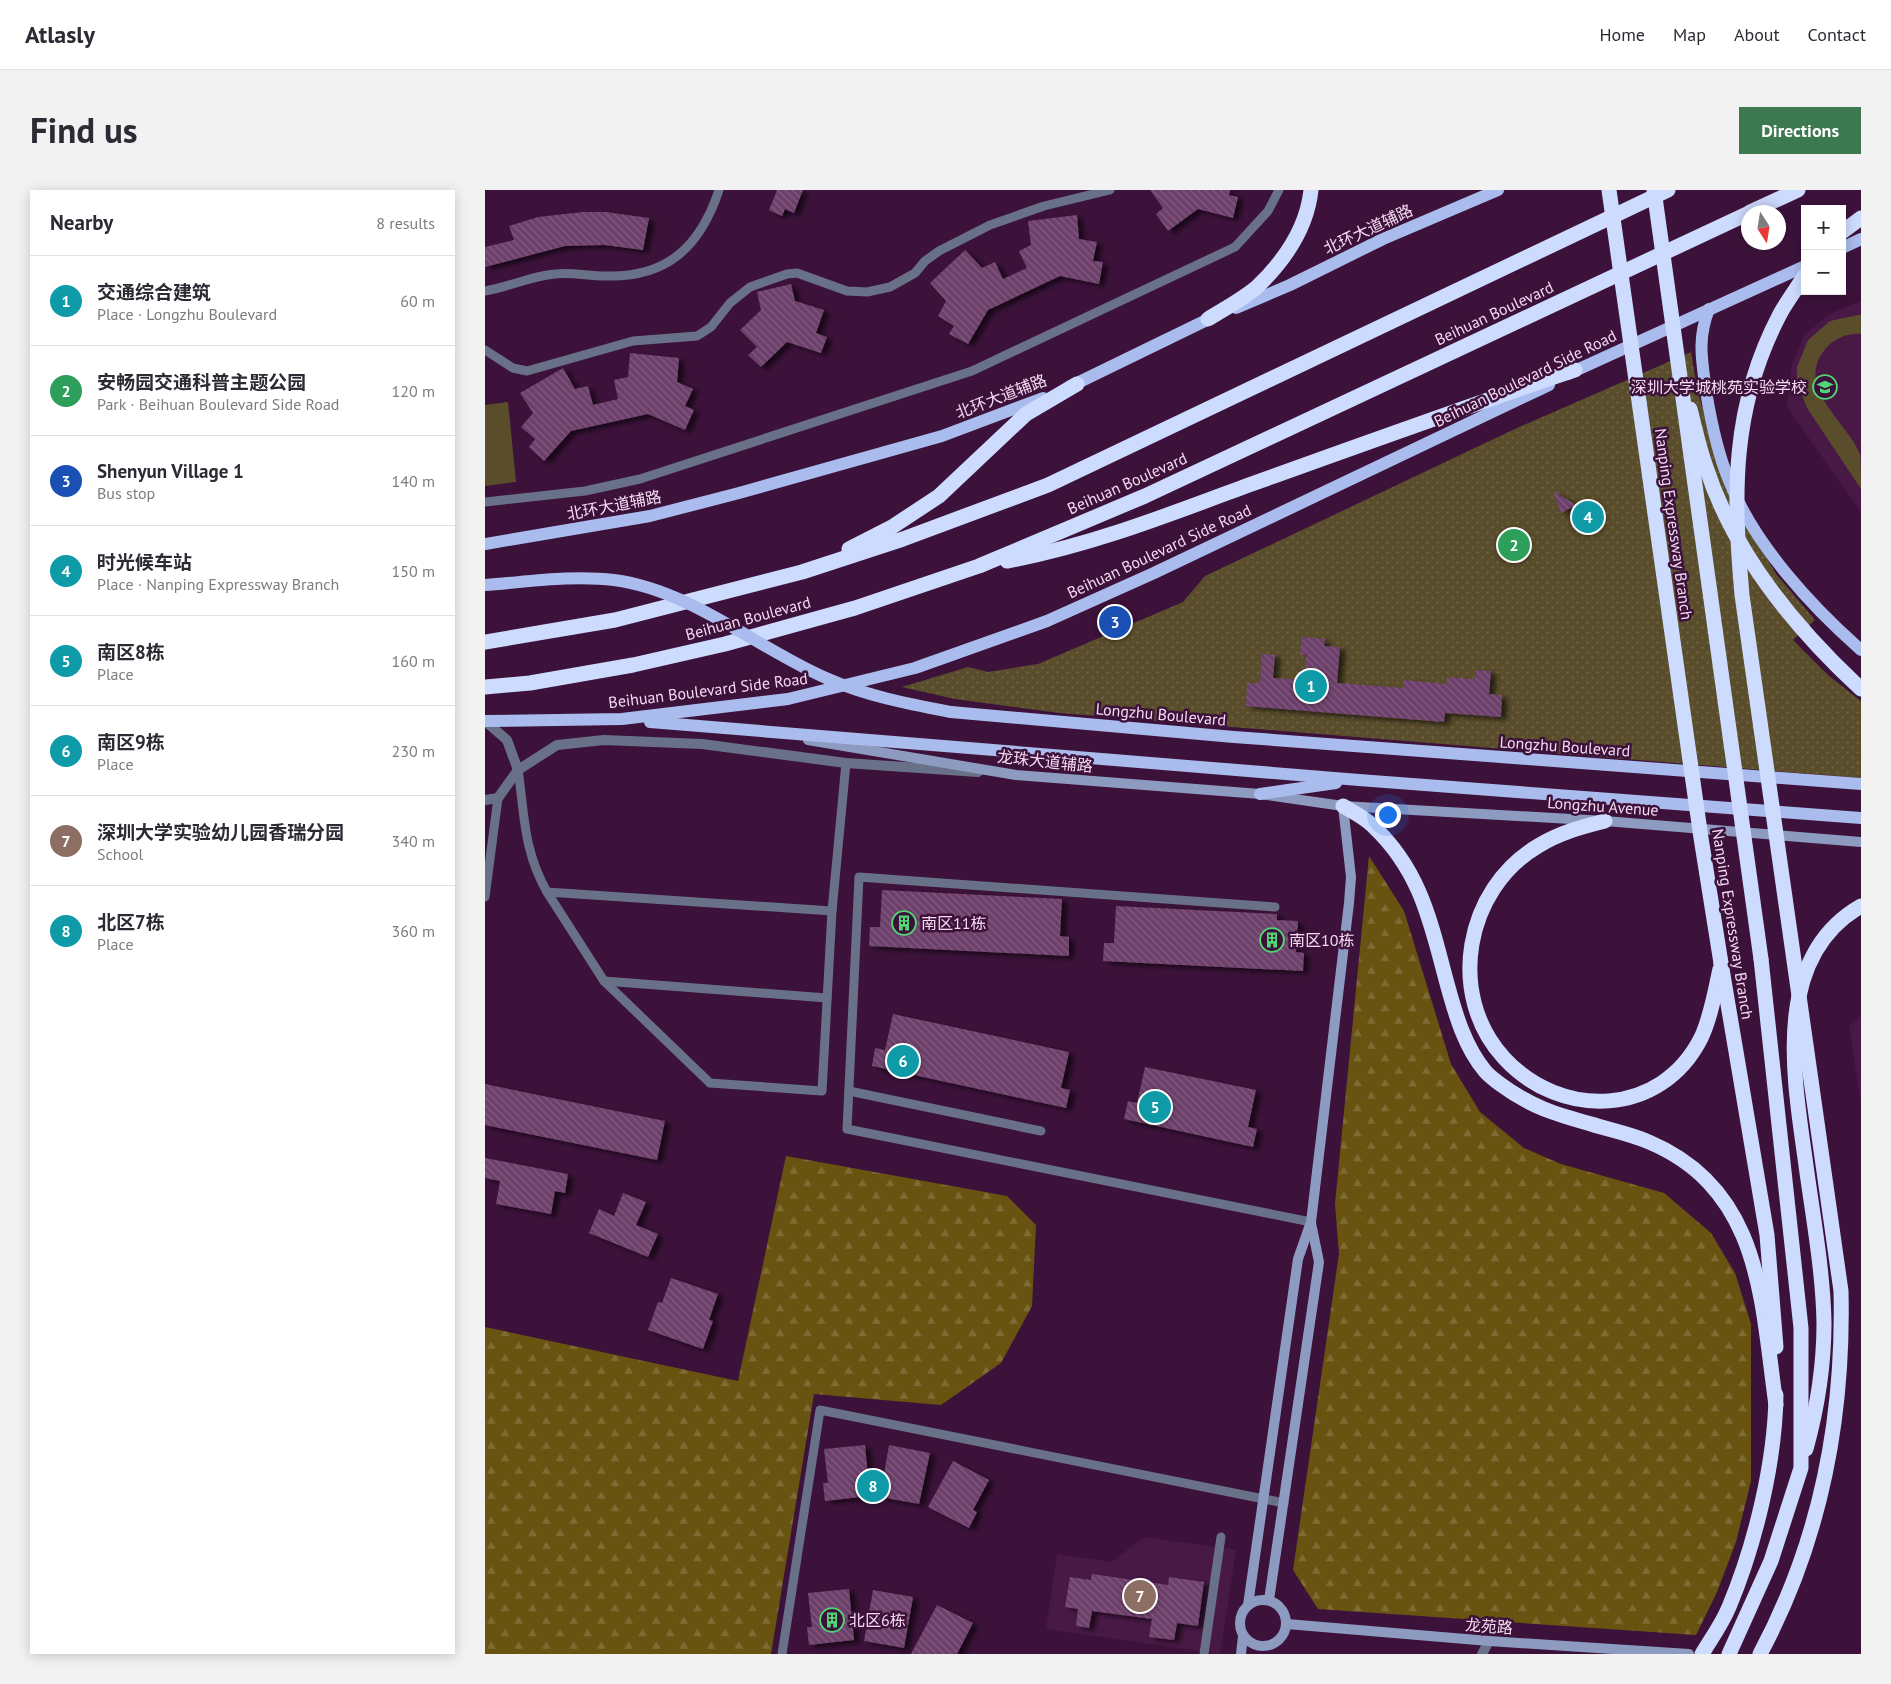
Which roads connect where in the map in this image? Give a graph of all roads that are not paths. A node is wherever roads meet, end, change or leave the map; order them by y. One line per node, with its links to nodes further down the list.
1 (719, 190): 18 (lane)
2 (1110, 190): 21 (lane)
3 (1279, 190): 25 (lane)
4 (1311, 190): 20 (highway)
5 (1498, 190): 20 (main road, 北环大道辅路)
6 (1609, 190): 54 (highway, Nanping Expressway Branch, bridge)
7 (1654, 190): 23 (highway, Nanping Expressway Branch, bridge)
8 (1668, 190): 28 (highway, Beihuan Boulevard)
9 (1798, 190): 10 (highway, Beihuan Boulevard)
10 (1766, 205)
11 (1741, 217): 27 (highway, Beihuan Boulevard)
12 (1861, 218): 13 (highway)
13 (1846, 229)
14 (1861, 239): 15 (main road)
15 (1846, 246)
16 (1801, 268): 19 (main road, Beihuan Boulevard Side Road)
17 (1801, 281): 78 (highway, bridge)
18 (485, 291)
19 (1709, 309): 22 (main road, Beihuan Boulevard Side Road); 31 (main road)
20 (1208, 319): 24 (main road, 北环大道辅路)
21 (485, 350)
22 (1575, 370): 27 (highway); 34 (main road, Beihuan Boulevard Side Road)
23 (1682, 381): 33 (highway, bridge); 61 (highway, Nanping Expressway Branch, bridge)
24 (1077, 384): 26 (main road, 北环大道辅路); 28 (highway)
25 (485, 502)
26 (485, 544)
27 (979, 566): 32 (highway, Beihuan Boulevard)
28 (802, 572): 30 (highway, Beihuan Boulevard)
29 (485, 585): 41 (main road, Longzhu Boulevard, bridge)
30 (485, 642)
31 (1861, 650)
32 (485, 686)
33 (1861, 690)
34 (622, 719): 35 (main road, Beihuan Boulevard Side Road); 36 (main road)
35 (485, 721): 38 (street)
36 (747, 730): 39 (street, 龙珠大道辅路); 40 (main road)
37 (846, 762): 38 (street); 39 (street); 53 (lane)
38 (518, 770): 43 (street); 49 (lane)
39 (1016, 775): 42 (street, 龙珠大道辅路)
40 (1359, 780): 42 (main road); 46 (main road)
41 (1861, 784)
42 (1260, 794): 45 (street, 龙珠大道辅路)
43 (499, 798): 44 (street); 50 (lane)
44 (485, 800)
45 (1343, 806): 47 (street, Longzhu Avenue); 59 (street); 60 (highway)
46 (1861, 818)
47 (1605, 820): 48 (street, Longzhu Avenue); 54 (highway)
48 (1861, 842)
49 (547, 892): 53 (lane); 55 (lane)
50 (485, 897)
51 (1861, 906): 61 (highway)
52 (1275, 907): 57 (lane)
53 (832, 911): 56 (lane)
54 (1721, 962): 60 (highway, Nanping Expressway Branch)
55 (604, 981): 56 (lane); 56 (lane)
56 (827, 998)
57 (849, 1091): 58 (lane); 59 (lane)
58 (1041, 1131)
59 (1311, 1222): 62 (street); 63 (street)
60 (1776, 1405): 76 (highway, Nanping Expressway Branch)
61 (1801, 1468): 77 (highway, Nanping Expressway Branch)
62 (1263, 1498): 63 (lane); 66 (street); 71 (lane)
63 (1284, 1502): 65 (street)
64 (1221, 1537): 72 (lane)
65 (1269, 1600): 66 (street); 67 (street)
66 (1248, 1605): 68 (street)
67 (1287, 1624): 69 (street, 龙苑路); 70 (street)
68 (1243, 1636): 70 (street); 73 (street)
69 (1489, 1641): 74 (street); 75 (street, 龙苑路)
70 (1260, 1650)
71 (782, 1654)
72 (1204, 1654)
73 (1241, 1654)
74 (1482, 1654)
75 (1689, 1654)
76 (1702, 1654)
77 (1729, 1654)
78 (1760, 1654)

